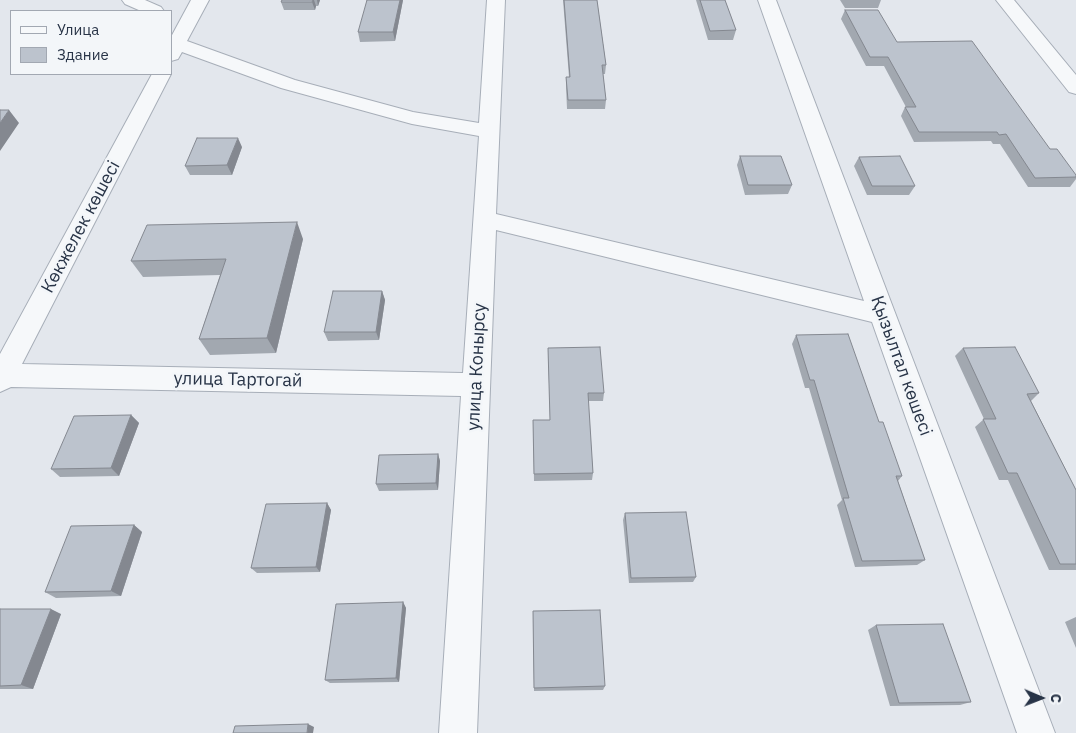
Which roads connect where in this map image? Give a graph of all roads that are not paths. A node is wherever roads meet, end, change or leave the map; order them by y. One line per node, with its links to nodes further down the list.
1 (131, 0): 6 (street)
2 (200, 0): 8 (street)
3 (496, 0): 12 (street, улица Конырсу)
4 (767, 0): 14 (street, Қызылтал көшесі)
5 (1005, 0): 11 (street)
6 (153, 10)
7 (172, 15): 8 (street)
8 (191, 17): 9 (street)
9 (174, 49): 12 (street)
10 (160, 75): 15 (street, Көкжелек көшесі)
11 (1076, 88)
12 (489, 131): 13 (street, улица Конырсу)
13 (484, 219): 14 (street); 16 (street, улица Конырсу)
14 (883, 315): 18 (street, Қызылтал көшесі)
15 (1, 377): 16 (street, улица Тартогай)
16 (476, 385): 17 (street, улица Конырсу)
17 (458, 733)
18 (1036, 733)

